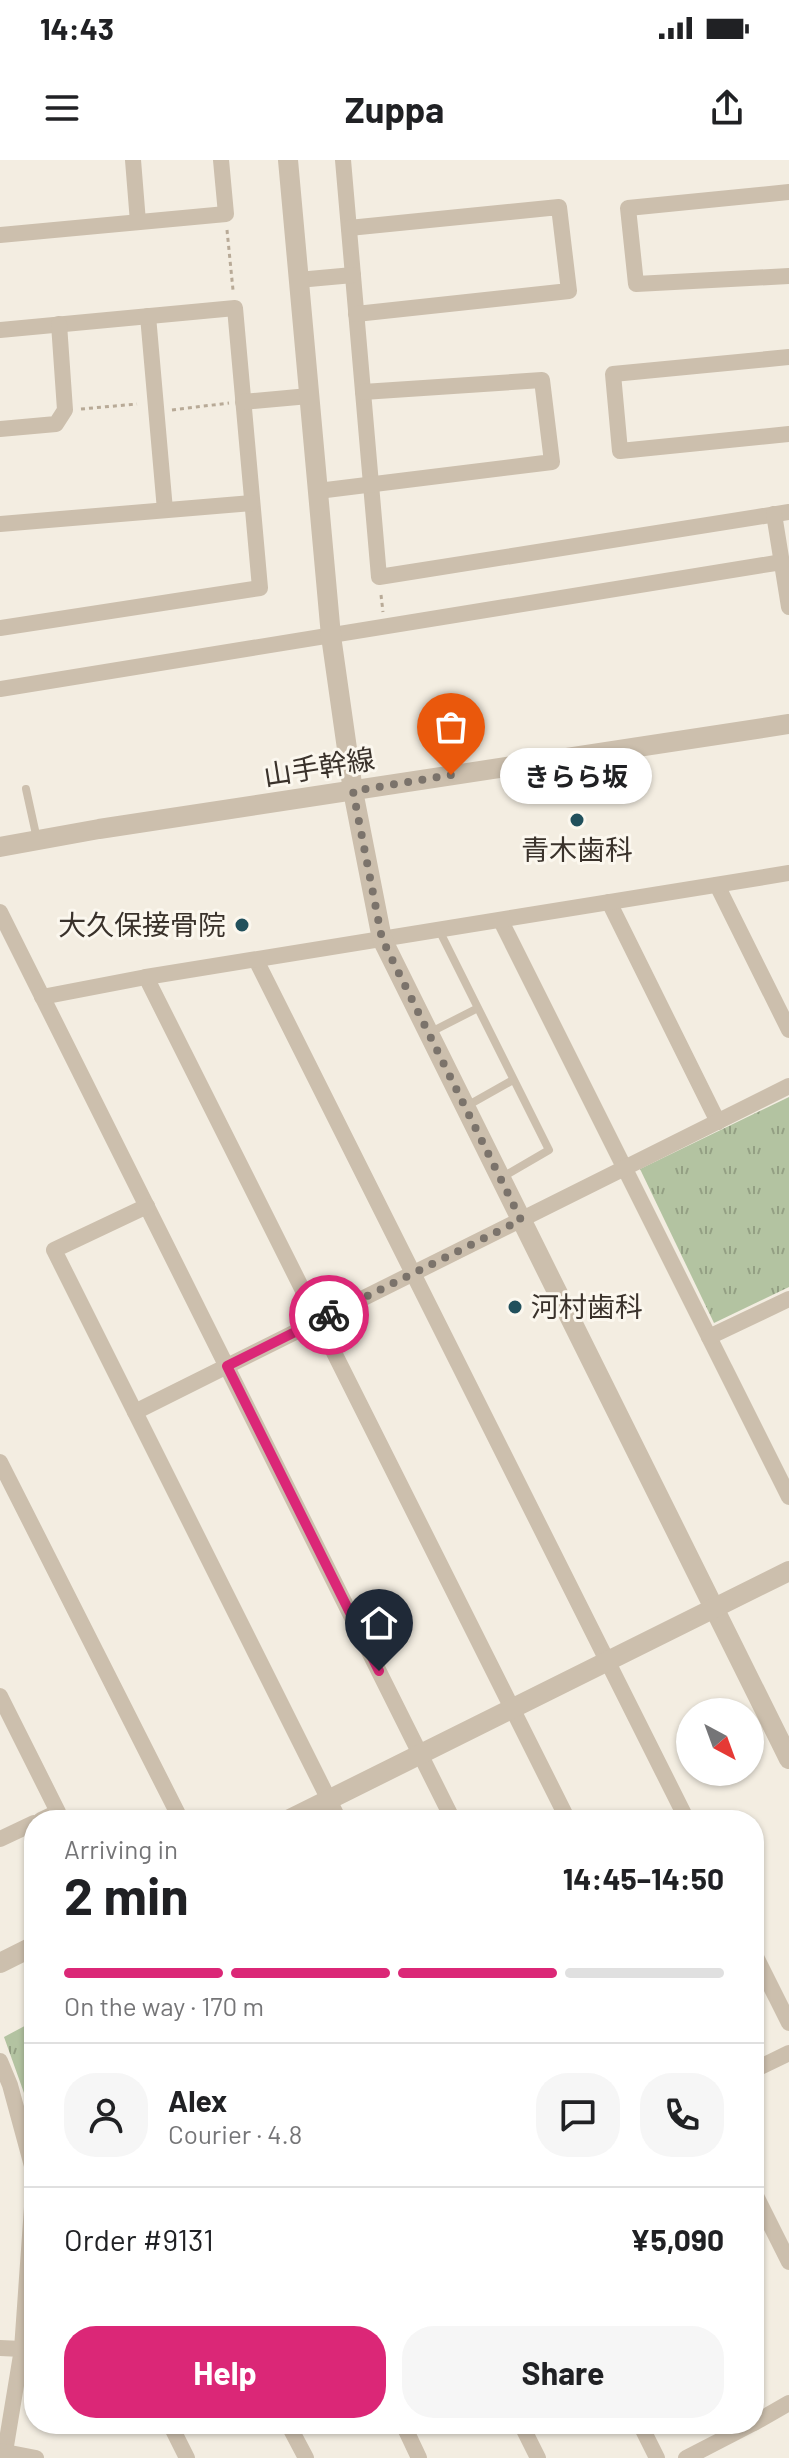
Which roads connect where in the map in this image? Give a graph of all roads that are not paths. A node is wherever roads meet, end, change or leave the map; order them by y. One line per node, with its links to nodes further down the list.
1 (133, 160): 6 (street)
2 (221, 160): 6 (street)
3 (288, 160): 11 (street)
4 (343, 160): 7 (street)
5 (789, 192): 10 (street)
6 (138, 222): 8 (street)
7 (349, 228): 9 (street); 12 (street)
8 (0, 235)
9 (353, 275): 11 (street); 12 (street)
10 (789, 276)
11 (298, 280): 18 (street)
12 (356, 314): 17 (street)
13 (148, 316): 14 (street); 19 (street); 25 (street)
14 (59, 324): 15 (street); 20 (street)
15 (0, 330)
16 (789, 357): 21 (street)
17 (363, 392): 22 (street); 22 (street)
18 (309, 396): 19 (street); 23 (street)
19 (243, 402): 24 (street)
20 (0, 429)
21 (789, 434)
22 (372, 486): 23 (street); 26 (street)
23 (318, 491): 31 (street)
24 (252, 503): 25 (street); 30 (street)
25 (165, 510): 27 (street)
26 (781, 513): 28 (street)
27 (0, 524)
28 (782, 562): 29 (street); 31 (street)
29 (789, 607)
30 (0, 628)
31 (331, 636): 32 (street); 35 (street)
32 (0, 689)
33 (789, 724): 35 (street, 山手幹線)
34 (26, 789): 36 (lane)
35 (353, 791): 36 (street, 山手幹線); 44 (street)
36 (37, 840): 37 (street, 山手幹線)
37 (0, 847)
38 (789, 873): 39 (street)
39 (717, 885): 40 (street); 49 (street)
40 (609, 902): 42 (street); 54 (street)
41 (0, 912): 47 (street)
42 (501, 921): 43 (street); 55 (street)
43 (439, 930): 44 (street); 48 (lane)
44 (382, 939): 45 (street); 50 (street)
45 (256, 960): 46 (street); 59 (street)
46 (146, 977): 47 (street); 61 (street)
47 (42, 997): 57 (street)
48 (476, 1009): 50 (lane); 51 (lane)
49 (789, 1030)
50 (428, 1033): 53 (street)
51 (513, 1080): 53 (lane); 56 (lane)
52 (789, 1086): 54 (street)
53 (465, 1107): 56 (street)
54 (718, 1122): 55 (street)
55 (625, 1168): 58 (street); 62 (street)
56 (500, 1178): 58 (street)
57 (147, 1206): 63 (street); 64 (street)
58 (521, 1220): 59 (street); 69 (street)
59 (413, 1273): 61 (street); 70 (street)
60 (789, 1299): 62 (street)
61 (318, 1321): 63 (street); 72 (street)
62 (709, 1337): 67 (street)
63 (227, 1366): 64 (street); 74 (street)
64 (135, 1412): 76 (street)
65 (0, 1462): 66 (street)
66 (5, 1485): 78 (street)
67 (789, 1497)
68 (789, 1571): 69 (street)
69 (714, 1608): 70 (street); 75 (street)
70 (607, 1661): 72 (street); 83 (street)
71 (0, 1696): 73 (street)
72 (512, 1709): 74 (street); 82 (street)
73 (5, 1720): 77 (street)
74 (420, 1754): 76 (street); 81 (street)
75 (789, 1759)
76 (329, 1800): 79 (street); 80 (street)
77 (57, 1810)
78 (176, 1810)
79 (308, 1810)
80 (334, 1810)
81 (448, 1810)
82 (563, 1810)
83 (682, 1810)
84 (24, 1828): 85 (street)
85 (0, 1839)
86 (24, 1951): 87 (street)
87 (0, 1963)
88 (764, 1973): 89 (street)
89 (789, 2023)
90 (789, 2053): 92 (street)
91 (0, 2061): 93 (street)
92 (764, 2065)
93 (5, 2087): 94 (street)
94 (24, 2143)
95 (764, 2212): 96 (street)
96 (789, 2262)
97 (24, 2320): 99 (street)
98 (0, 2348): 99 (street)
99 (22, 2349): 108 (street)
100 (789, 2403): 101 (street)
101 (764, 2417)
102 (175, 2434): 110 (street)
103 (293, 2434): 111 (street)
104 (408, 2434): 112 (street)
105 (526, 2434): 113 (street)
106 (645, 2434): 114 (street)
107 (732, 2434): 115 (street)
108 (3, 2454): 109 (street)
109 (36, 2458)
110 (187, 2458)
111 (306, 2458)
112 (419, 2458)
113 (538, 2458)
114 (657, 2458)
115 (686, 2458)

